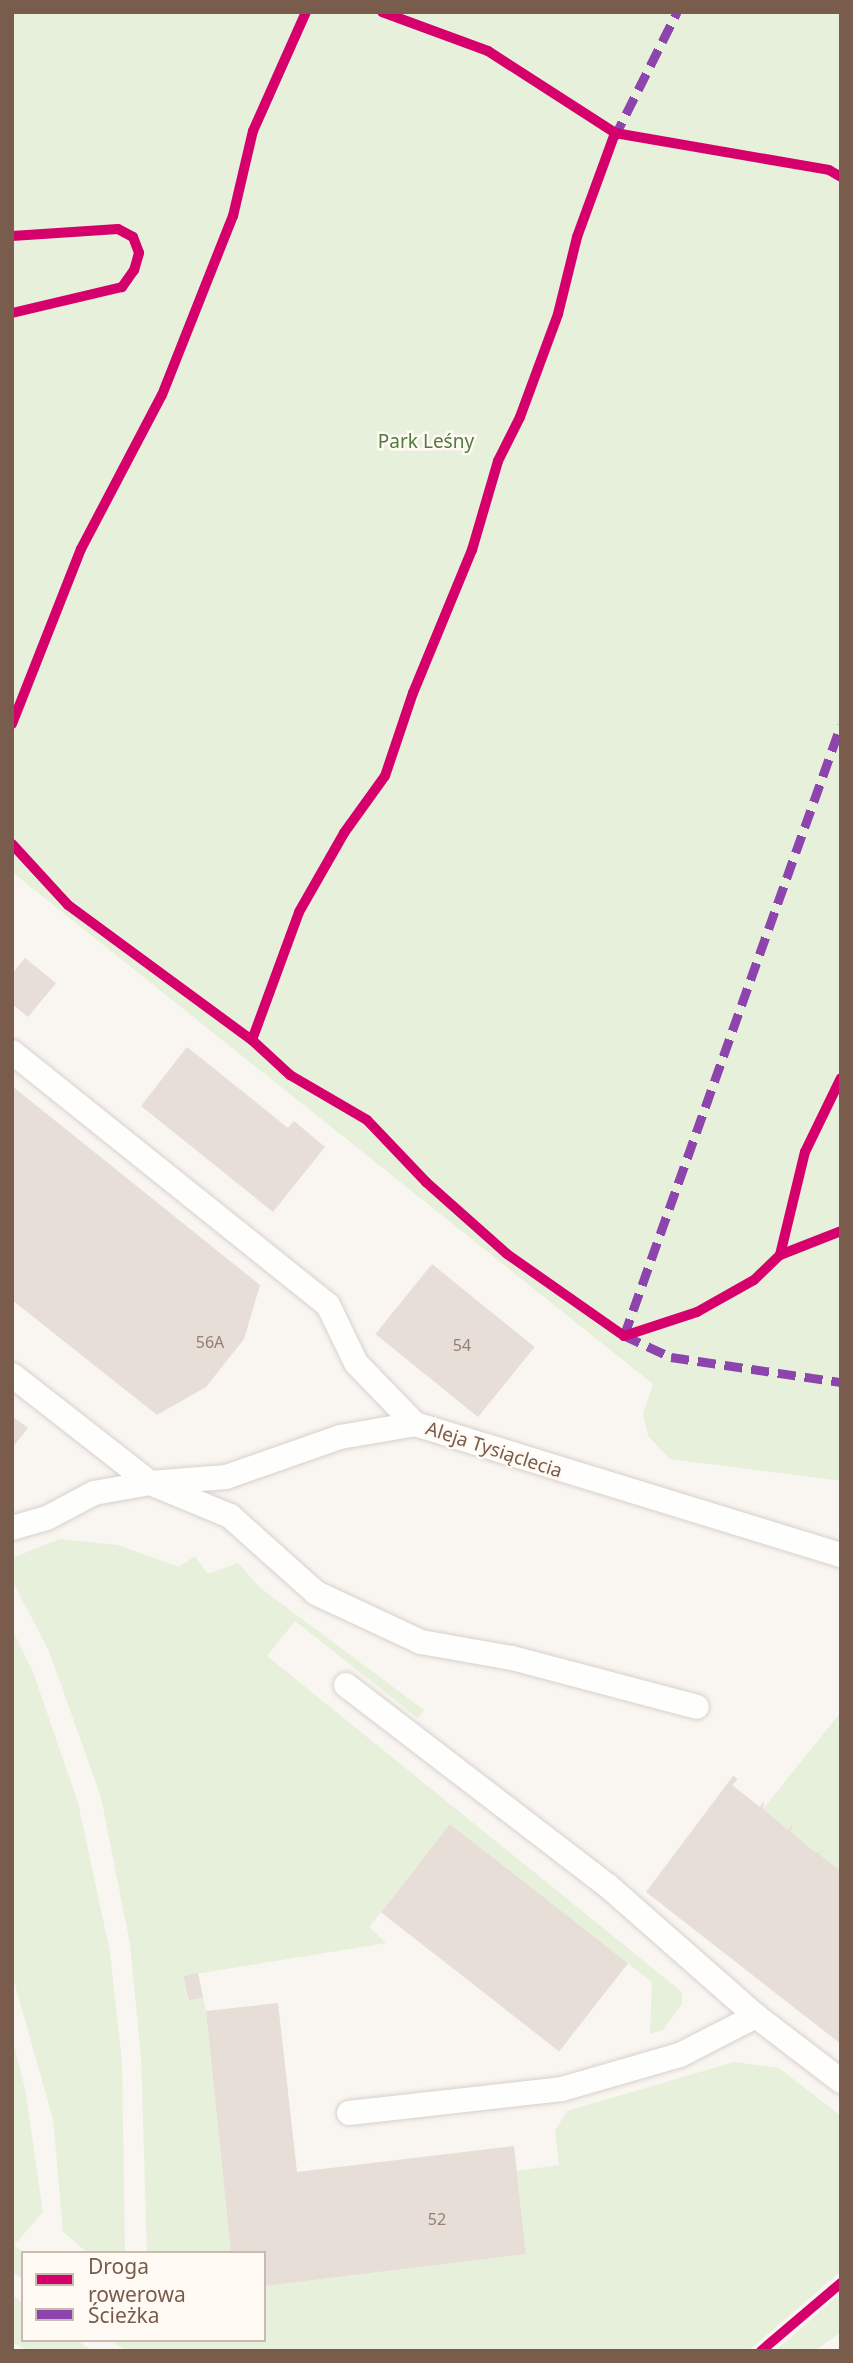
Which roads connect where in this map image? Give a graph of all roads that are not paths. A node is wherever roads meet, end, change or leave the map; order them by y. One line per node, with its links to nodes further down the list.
1 (12, 1052): 3 (lane)
2 (12, 1375): 4 (lane)
3 (415, 1424): 4 (lane, Aleja Tysiąclecia); 6 (lane, Aleja Tysiąclecia)
4 (150, 1483): 5 (lane, Aleja Tysiąclecia); 8 (lane)
5 (12, 1528)
6 (841, 1555)
7 (346, 1685): 9 (lane)
8 (697, 1707)
9 (756, 2016): 10 (lane); 11 (lane)
10 (841, 2081)
11 (349, 2113)

